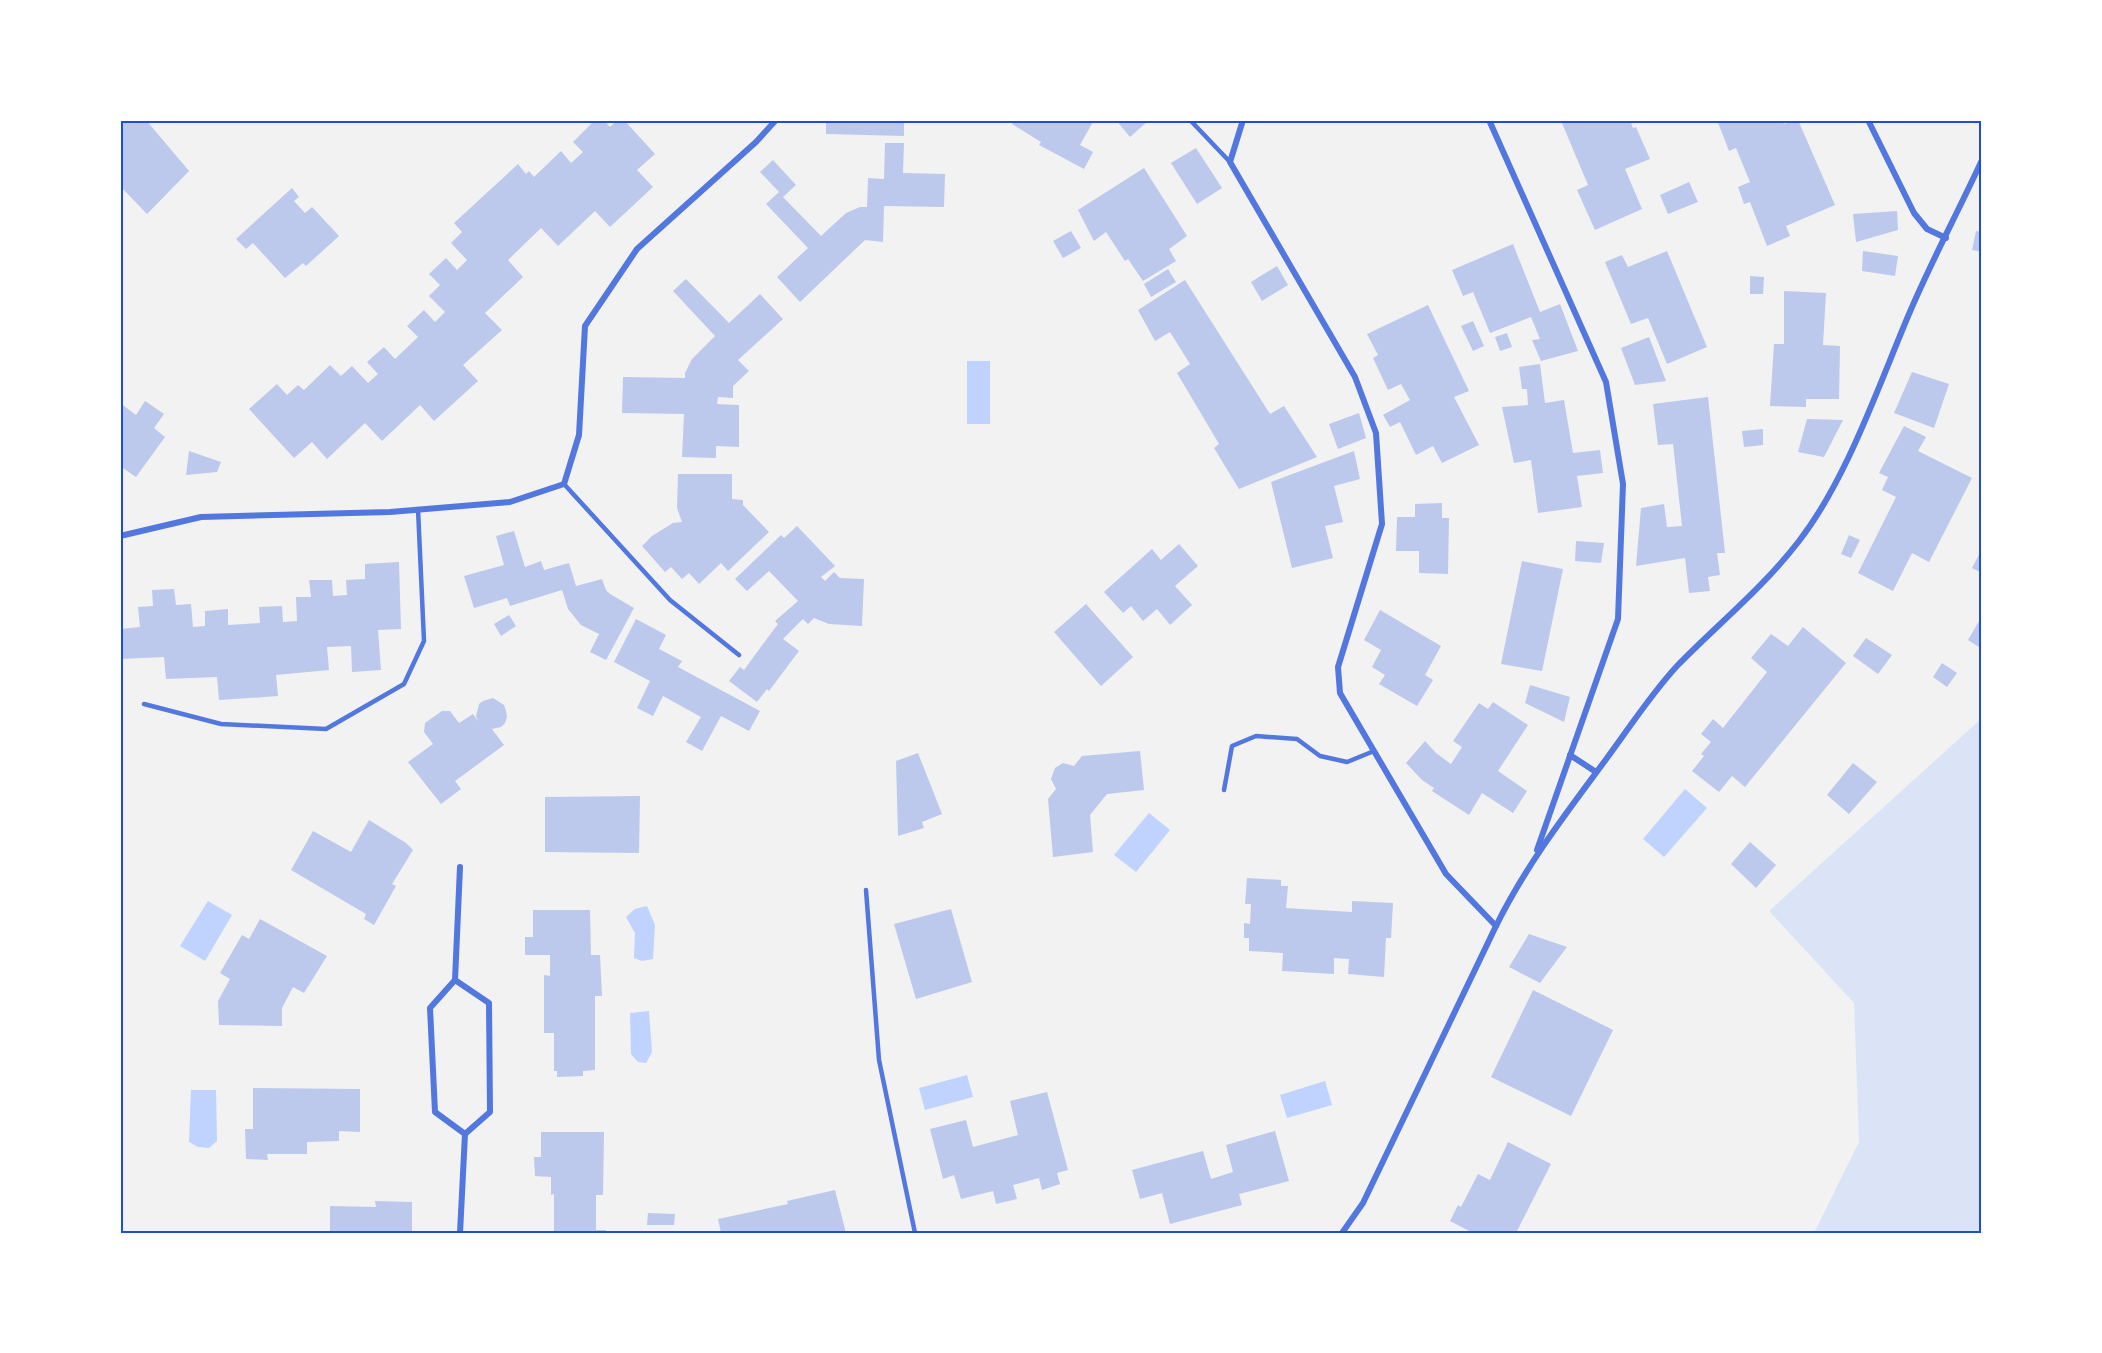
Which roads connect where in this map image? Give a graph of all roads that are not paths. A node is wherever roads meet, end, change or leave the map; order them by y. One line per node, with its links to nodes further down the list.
1 (776, 120): 9 (street)
2 (1190, 120): 7 (lane)
3 (1243, 120): 7 (street)
4 (1489, 120): 15 (street)
5 (1868, 120): 8 (street)
6 (1982, 160): 8 (street)
7 (1230, 162): 14 (street)
8 (1946, 238): 16 (street)
9 (564, 484): 10 (street); 12 (lane)
10 (418, 510): 11 (street); 13 (lane)
11 (120, 536)
12 (739, 655)
13 (144, 704)
14 (1374, 750): 17 (lane); 21 (street)
15 (1569, 755): 16 (street); 18 (street)
16 (1596, 772): 18 (street)
17 (1224, 790)
18 (1535, 856): 21 (street)
19 (459, 867): 22 (street)
20 (866, 890): 25 (lane)
21 (1496, 926): 26 (street)
22 (455, 980): 23 (street); 23 (street)
23 (465, 1134): 24 (street)
24 (460, 1233)
25 (915, 1233)
26 (1342, 1233)

